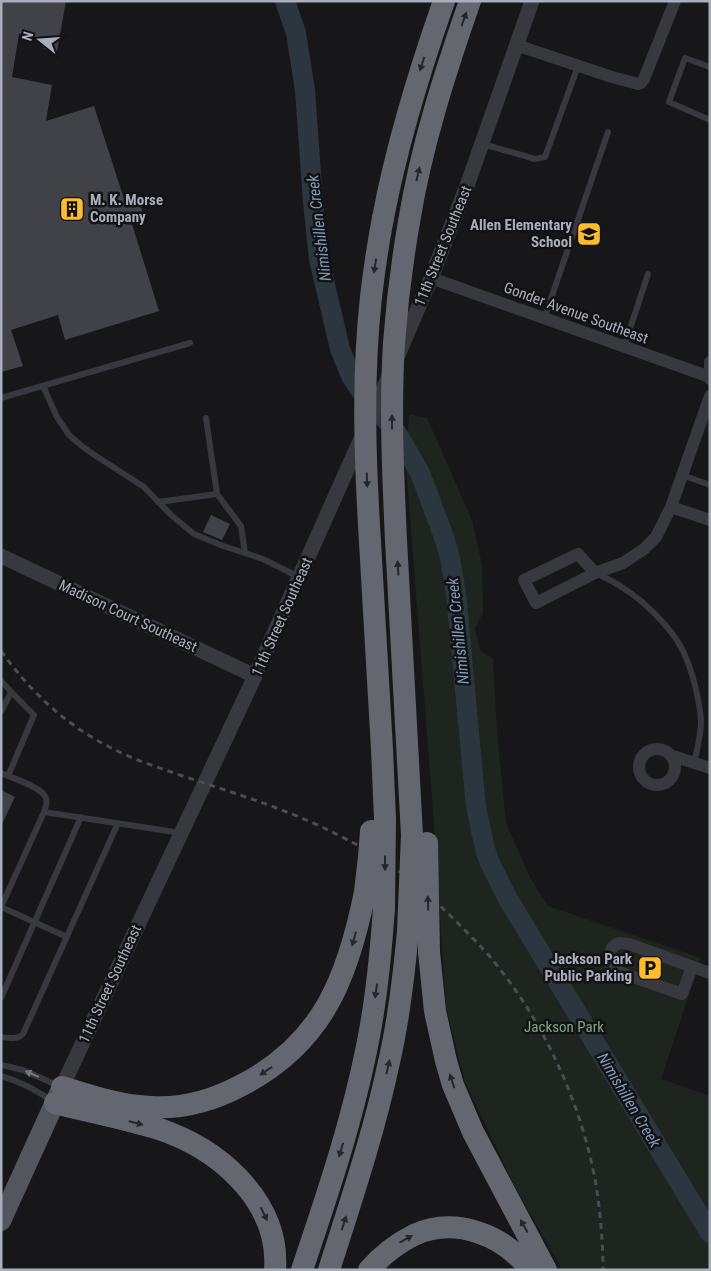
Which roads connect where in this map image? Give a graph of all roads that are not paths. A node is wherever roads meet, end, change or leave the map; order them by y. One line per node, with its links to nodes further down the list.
1 (444, 1): 41 (highway, one-way to 41, bridge)
2 (470, 1): 45 (highway, one-way to 2, bridge)
3 (532, 1): 5 (street, 11th Street Southeast)
4 (675, 1): 6 (street)
5 (516, 45): 6 (street); 10 (street, 11th Street Southeast)
6 (578, 66): 10 (lane)
7 (710, 67): 8 (lane)
8 (710, 120)
9 (608, 132): 13 (lane)
10 (482, 144): 12 (street, 11th Street Southeast)
11 (648, 274): 15 (lane)
12 (431, 278): 13 (street, Gonder Avenue Southeast); 31 (street, 11th Street Southeast, bridge)
13 (544, 318): 15 (street, Gonder Avenue Southeast)
14 (190, 343): 18 (lane)
15 (624, 347): 17 (street, Gonder Avenue Southeast)
16 (710, 362): 17 (street)
17 (710, 378)
18 (43, 386): 20 (lane); 25 (lane)
19 (710, 396): 22 (street)
20 (1, 398)
21 (206, 418): 24 (lane)
22 (682, 475): 23 (lane); 26 (street)
23 (710, 485)
24 (217, 494): 25 (lane); 28 (lane)
25 (158, 502): 28 (lane)
26 (671, 507): 27 (street); 30 (street)
27 (710, 520)
28 (245, 553): 31 (lane)
29 (1, 556): 32 (street, Madison Court Southeast)
30 (595, 573): 30 (street); 37 (lane)
31 (300, 578): 32 (street, 11th Street Southeast)
32 (255, 676): 44 (street, 11th Street Southeast)
33 (1, 681): 34 (lane)
34 (11, 692): 35 (lane); 39 (lane)
35 (1, 712)
36 (670, 755): 37 (street)
37 (694, 763): 38 (street)
38 (710, 768)
39 (4, 775): 40 (lane)
40 (44, 812): 42 (lane); 46 (lane)
41 (378, 816): 55 (highway, one-way to 55, bridge); 58 (highway, one-way to 58, bridge)
42 (81, 817): 43 (lane); 47 (lane)
43 (118, 823): 44 (lane); 48 (lane)
44 (181, 833): 55 (street, 11th Street Southeast)
45 (419, 839): 59 (highway, one-way to 45, bridge); 62 (highway, one-way to 45, bridge)
46 (1, 907): 47 (lane)
47 (35, 922): 48 (lane); 51 (lane)
48 (67, 937): 52 (lane)
49 (692, 967): 49 (street); 50 (street)
50 (710, 973)
51 (1, 998)
52 (1, 1037)
53 (1, 1065): 55 (lane, one-way to 53)
54 (1, 1076): 55 (lane)
55 (58, 1095): 56 (main road, 11th Street Southeast); 57 (highway, one-way to 57)
56 (1, 1221)
57 (275, 1270)
58 (302, 1270)
59 (329, 1270)
60 (369, 1270): 61 (highway, one-way to 61)
61 (530, 1270)
62 (546, 1270)

